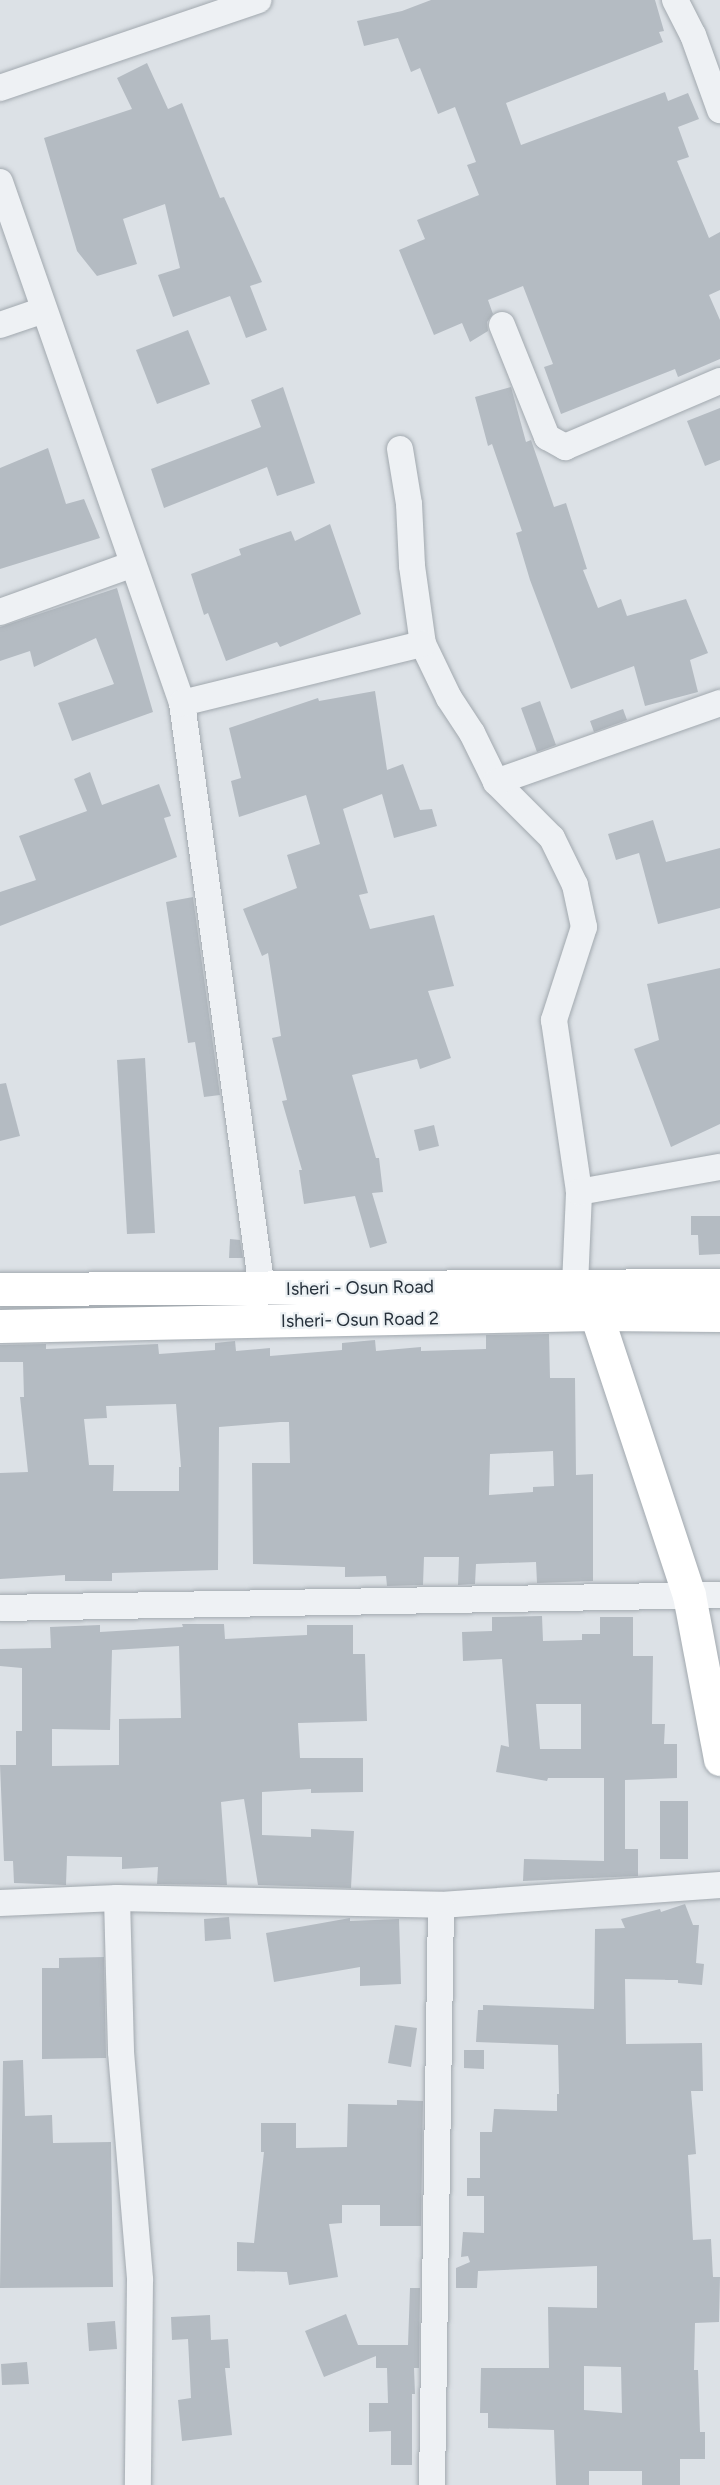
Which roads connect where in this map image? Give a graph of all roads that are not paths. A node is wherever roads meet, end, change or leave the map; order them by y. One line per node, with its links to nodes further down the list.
1 (258, 0): 3 (street)
2 (675, 0): 4 (street)
3 (0, 88)
4 (720, 110)
5 (0, 182): 6 (street)
6 (44, 310): 7 (street); 11 (street)
7 (0, 325)
8 (502, 325): 9 (street)
9 (720, 381)
10 (400, 449): 13 (street)
11 (133, 564): 12 (street); 14 (street)
12 (0, 612)
13 (423, 644): 14 (street); 16 (street)
14 (182, 703): 21 (street)
15 (720, 703): 16 (street)
16 (496, 782): 18 (street)
17 (720, 1167): 18 (street)
18 (579, 1192): 22 (street)
19 (720, 1285): 22 (main road, Isheri - Osun Road)
20 (0, 1289): 21 (main road, Isheri - Osun Road)
21 (262, 1289): 22 (main road, Isheri - Osun Road)
22 (589, 1295): 23 (main road, Isheri- Osun Road 2); 24 (main road, Isheri- Osun Road 2); 25 (main road)
23 (720, 1315)
24 (0, 1326)
25 (705, 1595): 26 (street); 27 (main road)
26 (0, 1608)
27 (720, 1758)
28 (720, 1886): 31 (street)
29 (117, 1898): 30 (street); 31 (street); 32 (street)
30 (0, 1903)
31 (441, 1905): 33 (street)
32 (138, 2485)
33 (432, 2485)

